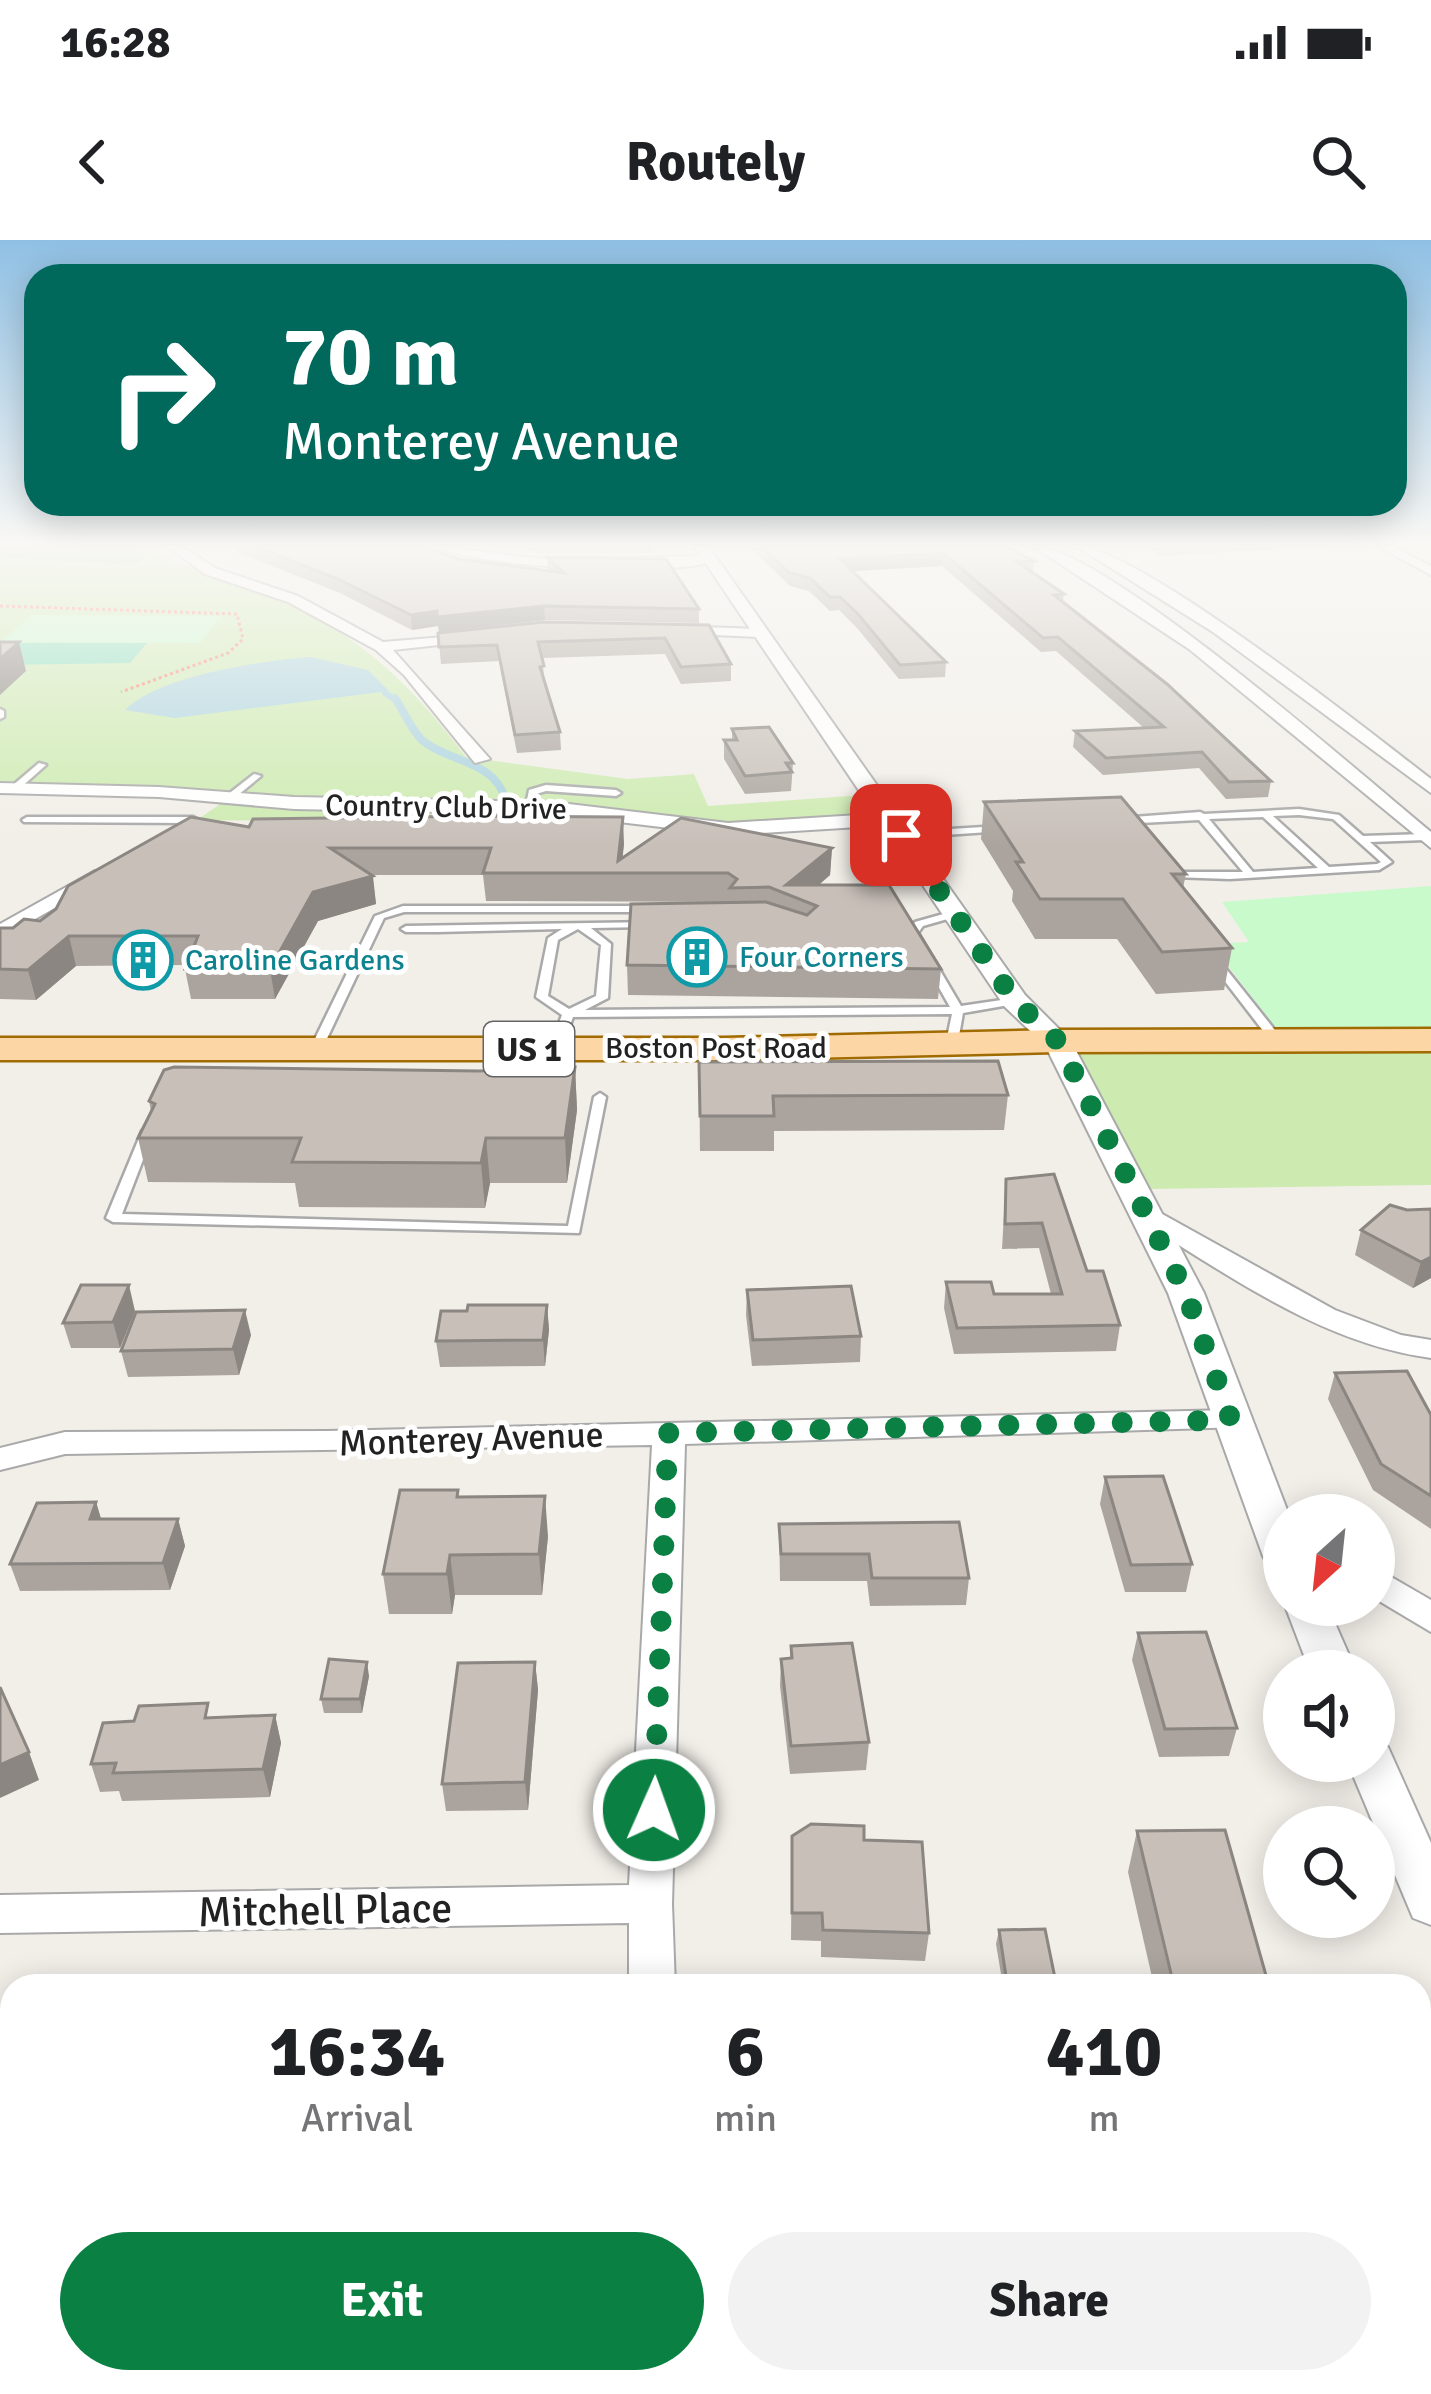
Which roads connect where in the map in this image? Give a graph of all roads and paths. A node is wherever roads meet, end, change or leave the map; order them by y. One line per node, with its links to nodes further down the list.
1 (234, 647): 7 (path)
2 (381, 647): 3 (street); 8 (street)
3 (386, 647)
4 (768, 647): 20 (street)
5 (1192, 647): 24 (street)
6 (1245, 647): 12 (street)
7 (121, 692)
8 (481, 759)
9 (42, 764): 11 (lane)
10 (257, 776): 14 (lane)
11 (8, 788): 14 (street, Country Club Drive)
12 (1431, 788)
13 (616, 793): 15 (lane)
14 (229, 798): 15 (street, Country Club Drive); 19 (street)
15 (528, 808): 20 (street, Country Club Drive)
16 (1264, 813): 17 (lane); 23 (lane); 28 (lane)
17 (1200, 815): 22 (lane); 30 (lane)
18 (27, 820): 19 (lane)
19 (193, 820): 25 (street)
20 (896, 827): 21 (lane); 33 (street)
21 (1012, 828)
22 (1140, 834)
23 (1360, 839): 24 (lane); 28 (lane)
24 (1428, 839)
25 (156, 842)
26 (1161, 861): 29 (lane)
27 (117, 865): 37 (street)
28 (1327, 871): 30 (lane)
29 (1172, 874): 30 (lane); 31 (lane)
30 (1251, 875)
31 (1184, 889)
32 (658, 909): 46 (lane)
33 (954, 914): 39 (street); 41 (lane)
34 (673, 924): 35 (lane)
35 (579, 925): 36 (lane); 40 (lane); 40 (lane)
36 (406, 929)
37 (0, 933)
38 (1212, 959): 44 (lane)
39 (1015, 1001): 41 (lane); 43 (street)
40 (568, 1014): 41 (lane); 47 (lane)
41 (955, 1028): 43 (main road, Boston Post Road / US 1); 47 (main road, Boston Post Road / US 1)
42 (1431, 1040): 44 (main road, Boston Post Road / US 1)
43 (1058, 1041): 44 (main road, Boston Post Road / US 1); 50 (street)
44 (1279, 1043)
45 (0, 1048): 46 (main road, Boston Post Road / US 1)
46 (316, 1049): 47 (main road, Boston Post Road / US 1)
47 (555, 1049)
48 (600, 1096): 49 (lane)
49 (158, 1107)
50 (1146, 1213): 51 (street); 52 (street)
51 (1431, 1348)
52 (1231, 1420): 53 (street, Monterey Avenue); 55 (street)
53 (668, 1433): 54 (street, Monterey Avenue); 60 (street)
54 (0, 1459)
55 (1265, 1494)
56 (1395, 1594): 57 (street)
57 (1431, 1618)
58 (1380, 1782): 59 (street)
59 (1431, 1902)
60 (650, 1904): 61 (street, Mitchell Place); 62 (street)
61 (0, 1914)
62 (652, 1974)

